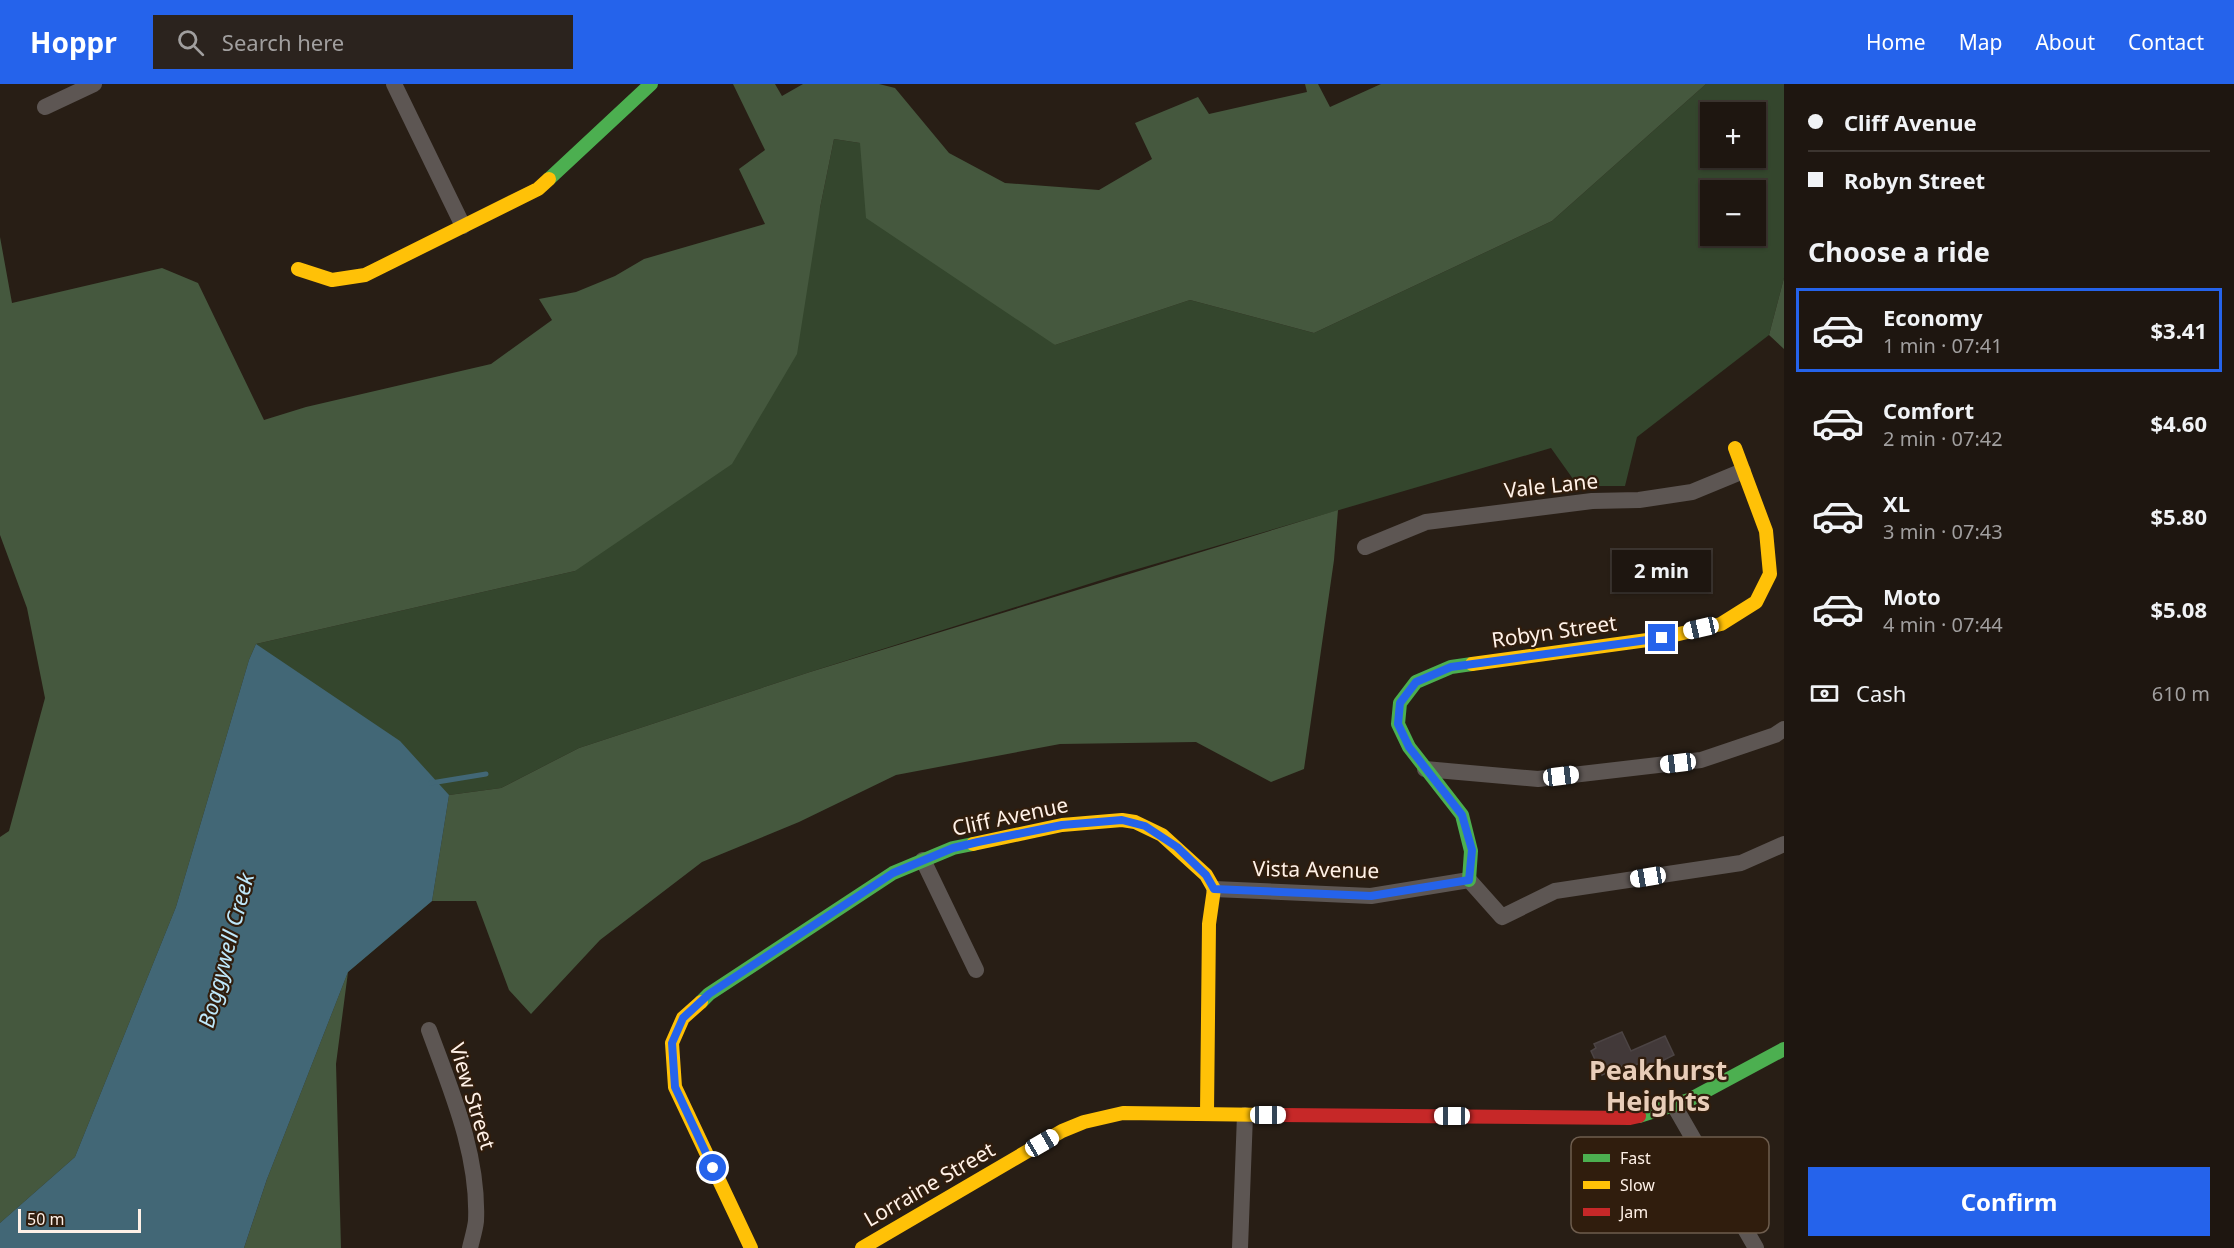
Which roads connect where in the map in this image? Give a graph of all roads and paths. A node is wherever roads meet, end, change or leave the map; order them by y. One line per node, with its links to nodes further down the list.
1 (94, 84): 4 (street)
2 (394, 84): 5 (street)
3 (651, 84): 5 (street)
4 (45, 107)
5 (463, 226): 6 (street)
6 (298, 269)
7 (1735, 448): 8 (street, Robyn Street)
8 (1743, 471): 9 (street, Vale Lane); 11 (street, Robyn Street)
9 (1365, 547)
10 (1784, 729): 11 (street)
11 (1425, 769): 14 (street, Robyn Street)
12 (1784, 844): 14 (street)
13 (923, 860): 15 (street, Cliff Avenue); 16 (street); 25 (street, Cliff Avenue)
14 (1469, 880): 15 (street, Vista Avenue)
15 (1214, 889): 20 (street)
16 (976, 970)
17 (429, 1030): 24 (street, View Street)
18 (1784, 1049): 19 (street, Lorraine Street)
19 (1674, 1107): 21 (street, Lorraine Street); 22 (street)
20 (1207, 1113): 21 (street, Lorraine Street); 26 (street, Lorraine Street)
21 (1245, 1115): 27 (street)
22 (1691, 1137)
23 (1747, 1233): 28 (street)
24 (470, 1248)
25 (751, 1248)
26 (862, 1248)
27 (1240, 1248)
28 (1756, 1248)

